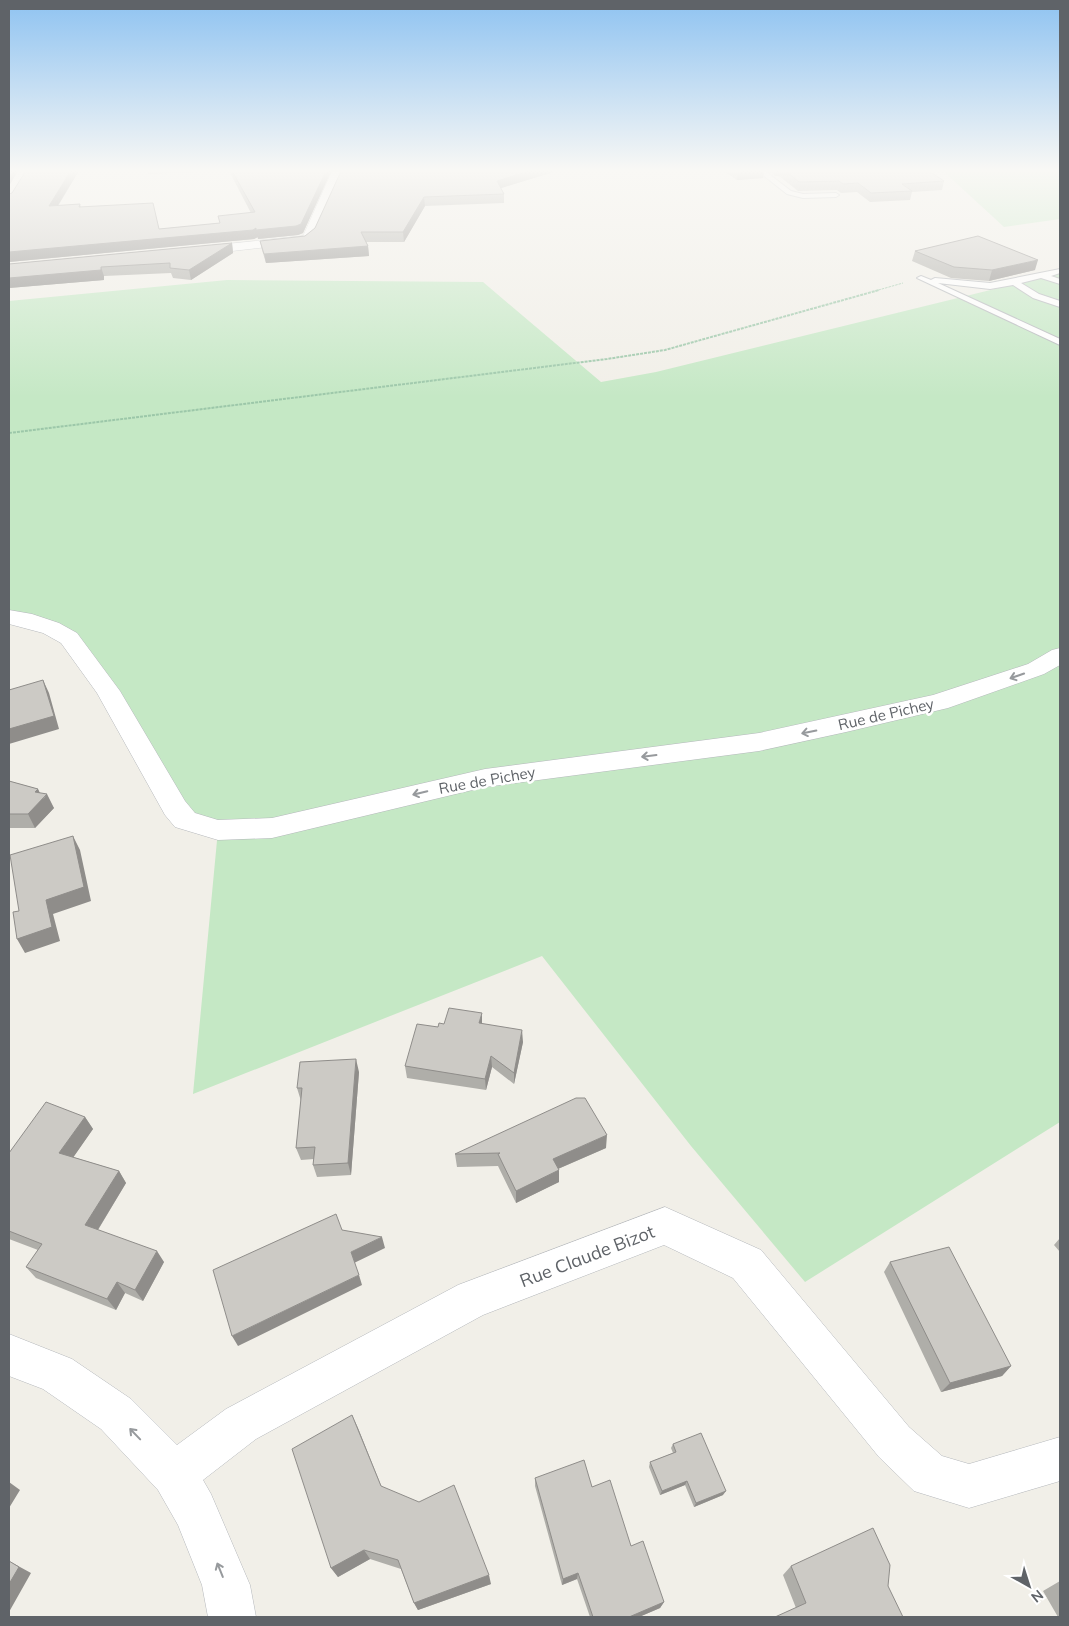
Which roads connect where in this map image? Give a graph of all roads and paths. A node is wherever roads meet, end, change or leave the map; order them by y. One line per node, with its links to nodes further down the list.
1 (251, 245): 2 (street)
2 (184, 252)
3 (1060, 271): 4 (lane)
4 (1042, 274): 6 (lane); 7 (lane)
5 (921, 278): 6 (lane); 9 (lane); 10 (path)
6 (1014, 282): 8 (lane)
7 (1060, 282)
8 (1060, 304)
9 (1060, 342)
10 (9, 433)
11 (9, 617): 12 (street, Rue de Pichey, one-way to 11)
12 (1060, 654)
13 (9, 1355): 15 (street, one-way to 13)
14 (1060, 1459): 15 (street, Rue Claude Bizot)
15 (174, 1474): 16 (street, one-way to 15)
16 (232, 1617)

